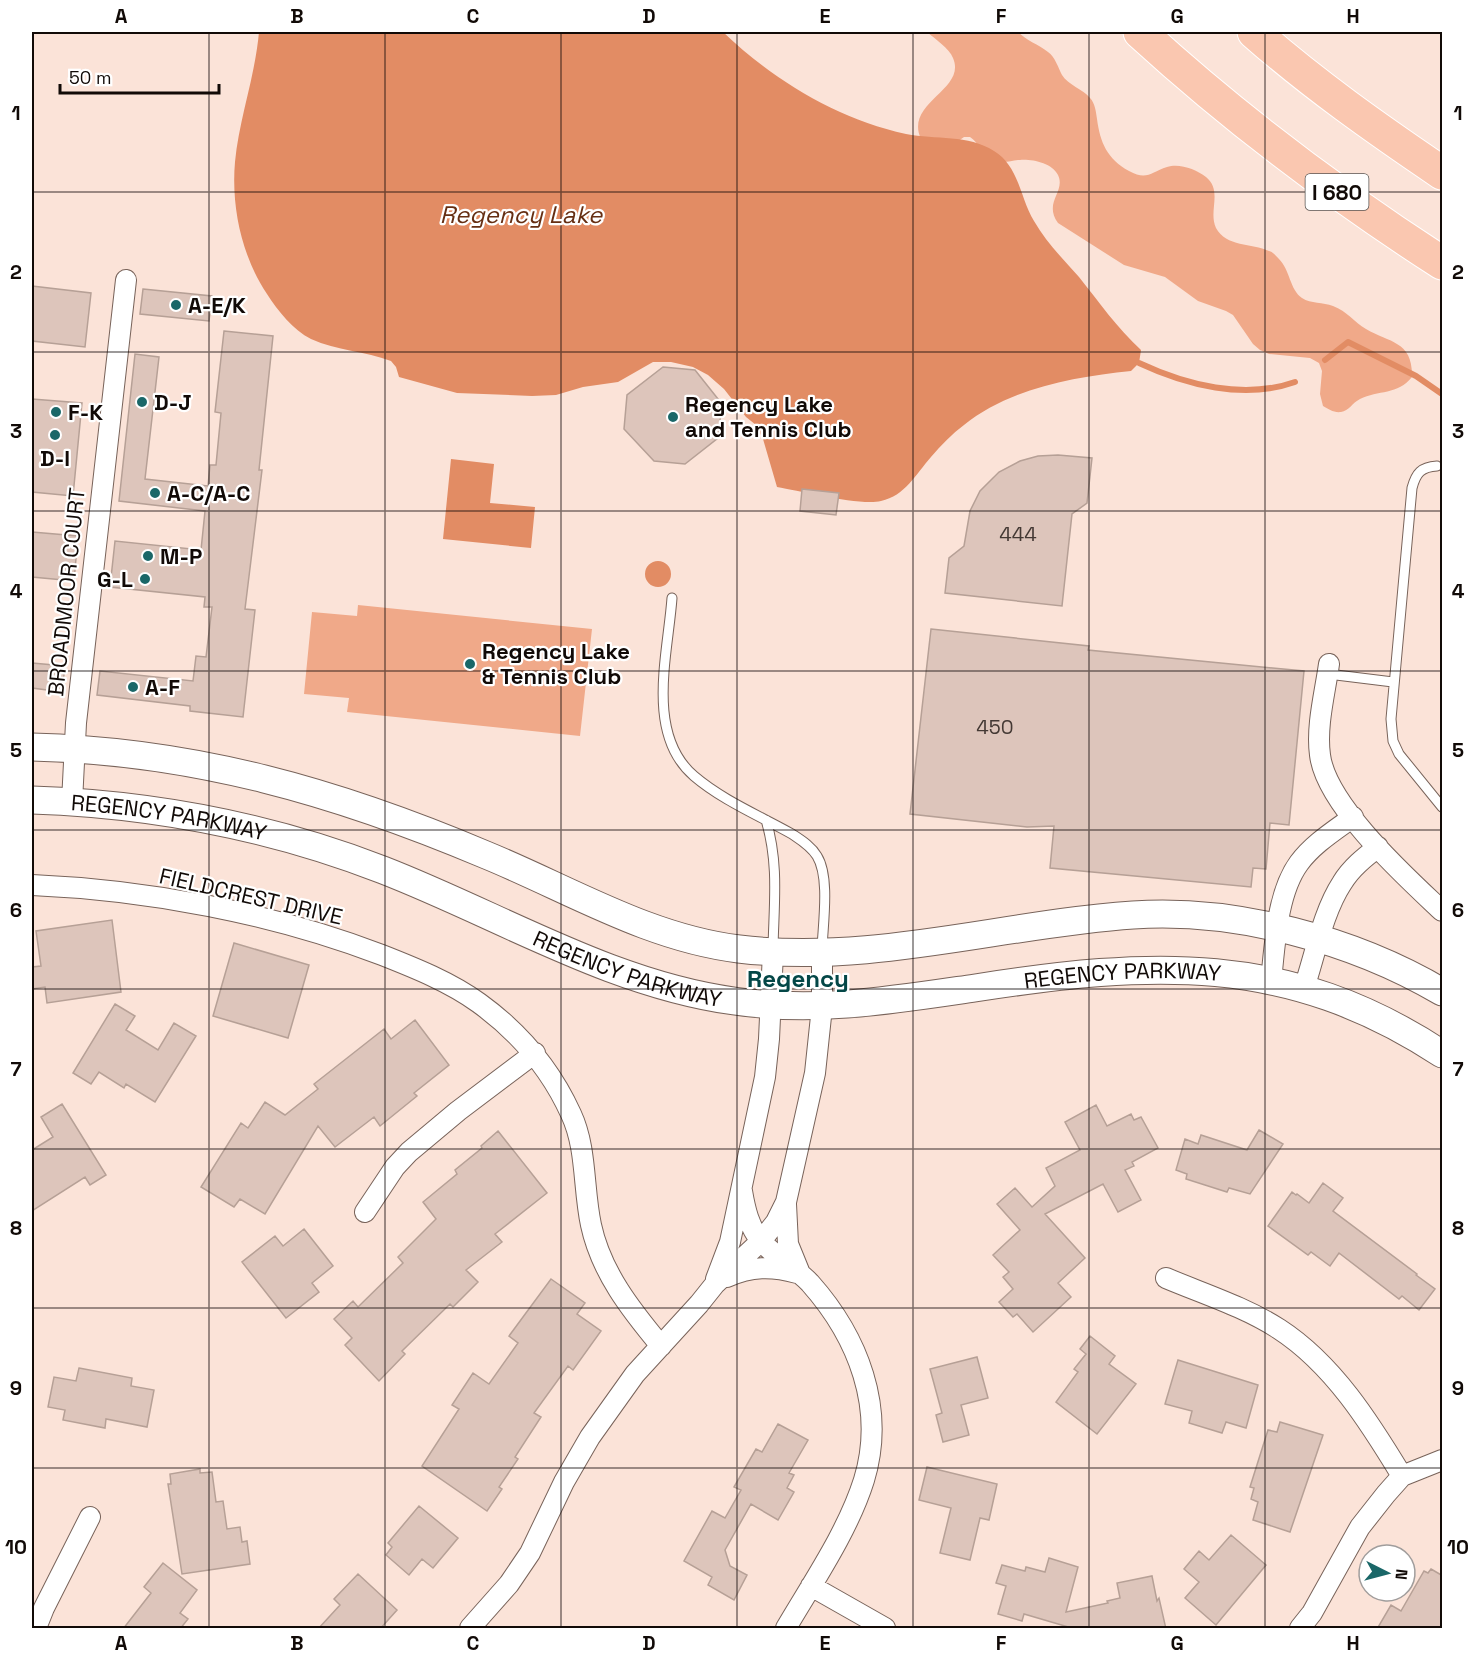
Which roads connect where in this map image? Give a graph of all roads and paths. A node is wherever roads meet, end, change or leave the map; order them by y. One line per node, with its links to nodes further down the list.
1 (1140, 32): 4 (highway, I 680)
2 (1254, 32): 3 (highway)
3 (1443, 172)
4 (1443, 263)
5 (126, 280): 11 (street, BROADMOOR COURT)
6 (1437, 466): 9 (lane)
7 (672, 598): 16 (lane)
8 (1329, 669): 9 (lane); 15 (street)
9 (1393, 682): 14 (lane)
10 (32, 747): 11 (main road, REGENCY PARKWAY)
11 (75, 749): 13 (street, BROADMOOR COURT); 22 (main road, REGENCY PARKWAY)
12 (32, 800): 13 (main road, REGENCY PARKWAY)
13 (72, 802): 27 (main road, REGENCY PARKWAY)
14 (1443, 807)
15 (1353, 817): 17 (street); 20 (street)
16 (766, 820): 22 (lane); 23 (lane)
17 (1378, 847): 19 (street); 21 (street)
18 (32, 885): 29 (street, FIELDCREST DRIVE)
19 (1443, 911)
20 (1277, 929): 21 (main road, REGENCY PARKWAY); 23 (main road, REGENCY PARKWAY); 24 (street)
21 (1320, 939): 25 (street); 26 (main road, REGENCY PARKWAY)
22 (772, 952): 23 (main road, REGENCY PARKWAY); 27 (street)
23 (822, 954): 28 (street)
24 (1270, 981): 25 (main road, REGENCY PARKWAY); 28 (main road, REGENCY PARKWAY)
25 (1304, 988): 30 (main road, REGENCY PARKWAY)
26 (1443, 992)
27 (770, 1005): 28 (main road, REGENCY PARKWAY); 31 (street)
28 (822, 1007): 32 (street)
29 (535, 1053): 33 (street); 38 (street, FIELDCREST DRIVE)
30 (1443, 1054)
31 (742, 1191): 34 (street); 37 (street)
32 (786, 1202): 34 (street); 35 (street)
33 (365, 1212)
34 (761, 1242): 35 (street); 37 (street)
35 (800, 1274): 37 (street); 42 (street)
36 (1166, 1278): 40 (street)
37 (715, 1284): 38 (street)
38 (661, 1346): 44 (street)
39 (1443, 1460): 40 (street)
40 (1402, 1476): 47 (street)
41 (90, 1517): 43 (street)
42 (811, 1586): 45 (street); 46 (street)
43 (36, 1629)
44 (470, 1629)
45 (786, 1629)
46 (885, 1629)
47 (1300, 1629)

